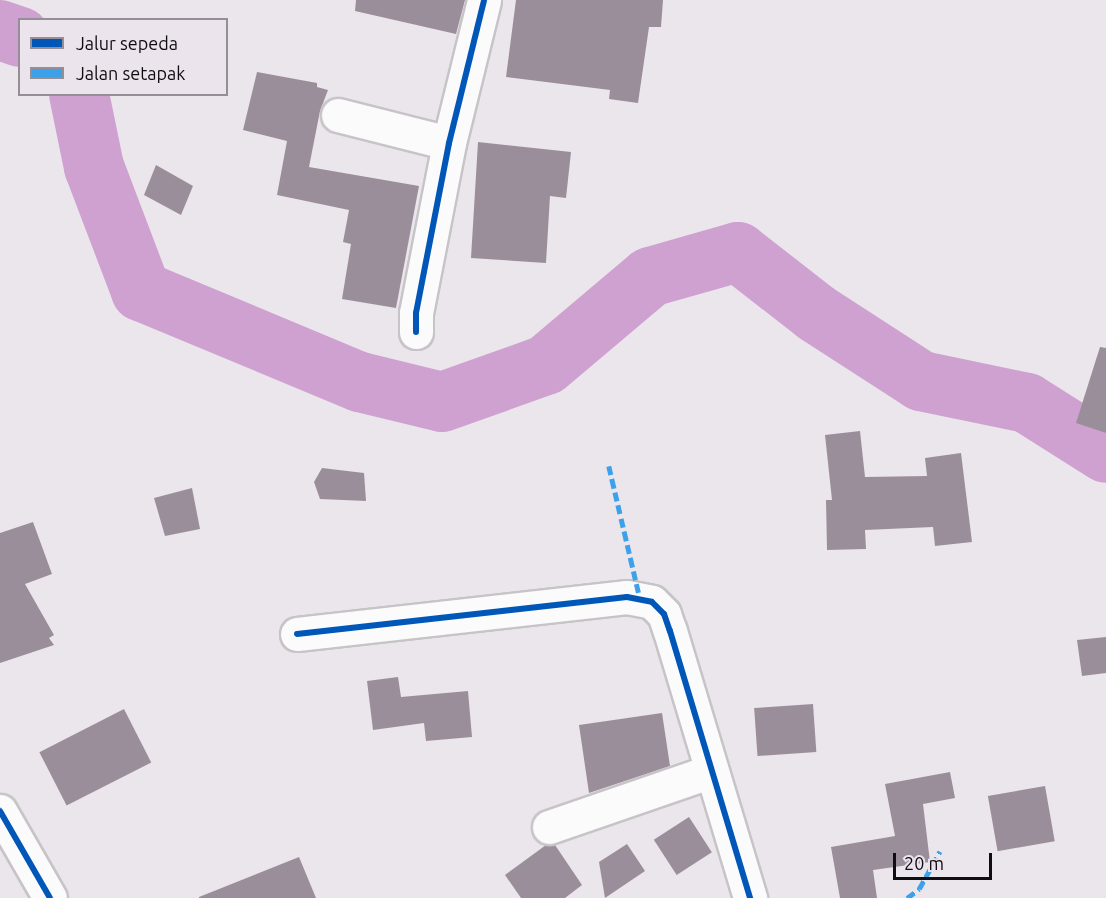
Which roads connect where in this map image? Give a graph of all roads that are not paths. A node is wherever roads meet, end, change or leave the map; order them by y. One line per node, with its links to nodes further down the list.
1 (484, 0): 3 (street)
2 (338, 115): 3 (street)
3 (449, 143): 4 (street)
4 (416, 332)
5 (297, 634): 6 (street)
6 (712, 771): 8 (street); 10 (street)
7 (0, 810): 9 (street)
8 (549, 827)
9 (51, 898)
10 (750, 898)

